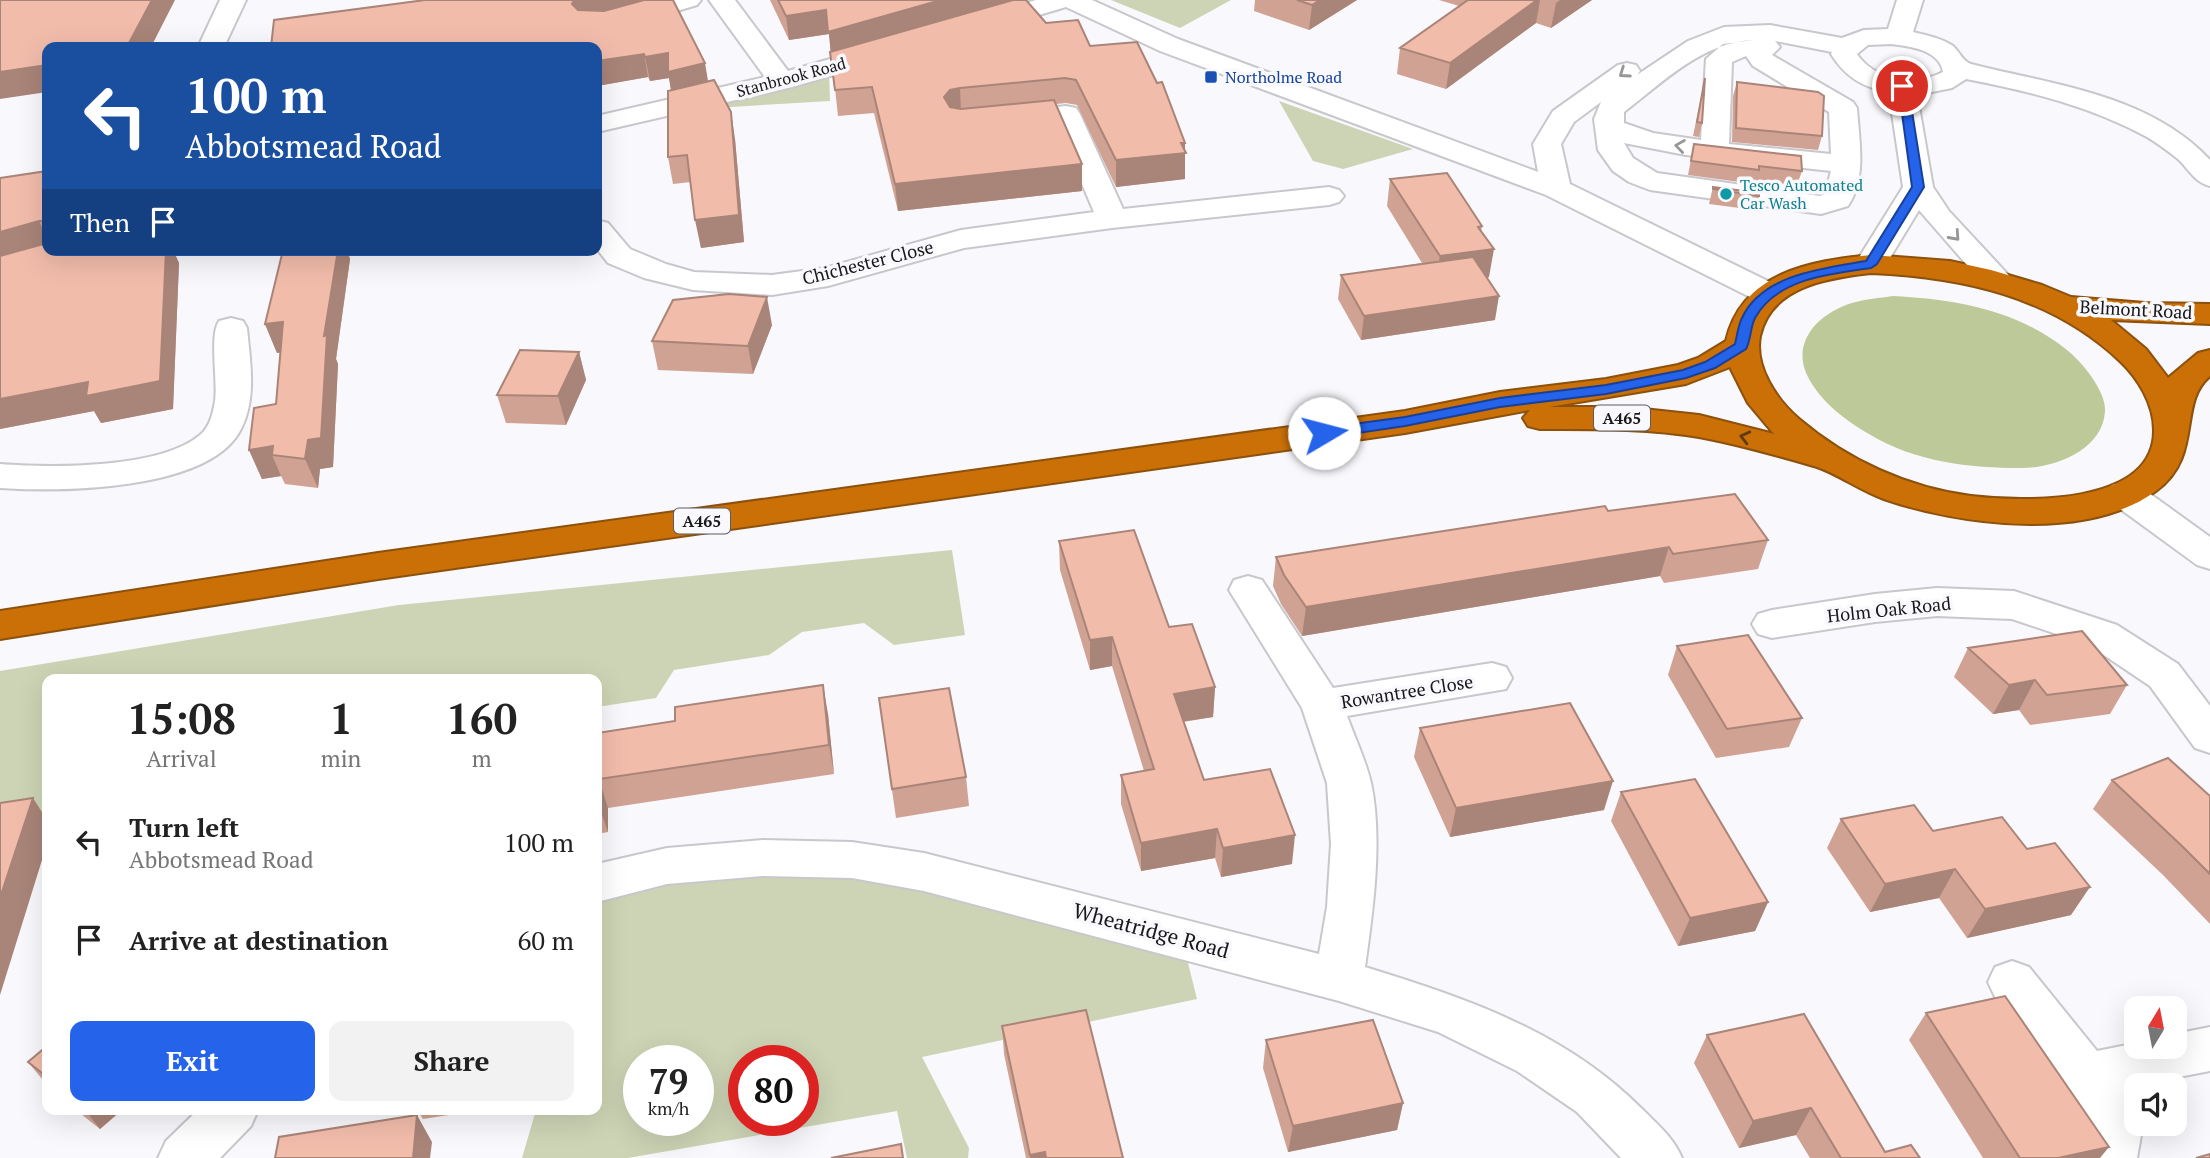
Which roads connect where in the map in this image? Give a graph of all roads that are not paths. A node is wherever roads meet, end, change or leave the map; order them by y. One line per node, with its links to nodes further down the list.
1 (233, 0): 11 (street)
2 (688, 0): 7 (street)
3 (722, 0): 15 (street)
4 (1063, 0): 8 (street)
5 (1071, 0): 26 (street)
6 (1910, 0): 9 (street)
7 (605, 23)
8 (958, 31)
9 (1898, 37): 13 (street); 14 (street)
10 (1772, 40): 13 (street); 19 (street); 22 (street); 23 (street); 26 (street, one-way to 26)
11 (213, 42)
12 (906, 46): 15 (street, Stanbrook Road)
13 (1851, 58): 17 (street)
14 (1957, 69): 17 (street); 24 (street)
15 (782, 81): 21 (street, Stanbrook Road)
16 (1056, 85): 18 (street)
17 (1902, 86): 25 (street)
18 (1066, 114): 20 (street); 28 (street)
19 (1608, 119): 22 (street, one-way to 19); 23 (street)
20 (975, 122)
21 (602, 123)
22 (1714, 150): 23 (street)
23 (1846, 164)
24 (2210, 177)
25 (1918, 187): 30 (street); 31 (street, one-way to 31)
26 (1556, 189): 32 (street)
27 (1329, 196): 28 (street, Chichester Close)
28 (1112, 219): 29 (street, Chichester Close)
29 (602, 235)
30 (1871, 264): 31 (highway); 32 (highway)
31 (1998, 281): 33 (highway)
32 (1769, 294): 36 (highway)
33 (2061, 306): 34 (highway, Belmont Road); 39 (highway)
34 (2210, 314)
35 (231, 328): 41 (street)
36 (1741, 346): 38 (highway, A465); 40 (highway)
37 (2210, 360): 39 (highway)
38 (1405, 422): 40 (highway, A465, one-way to 38); 46 (highway, A465)
39 (2172, 424): 42 (highway)
40 (1834, 461): 42 (highway)
41 (0, 476)
42 (2125, 494): 43 (street)
43 (2210, 556)
44 (1248, 590): 48 (street, Rowantree Close)
45 (1772, 624): 49 (street, Holm Oak Road)
46 (0, 625)
47 (1492, 678): 48 (street, Rowantree Close)
48 (1322, 705): 51 (street, Rowantree Close)
49 (2210, 737)
50 (602, 882): 51 (street, Wheatridge Road)
51 (1339, 980): 57 (street, Wheatridge Road)
52 (2012, 982): 54 (street)
53 (2210, 1049): 54 (street)
54 (2086, 1076): 58 (street)
55 (228, 1115): 56 (street)
56 (184, 1158)
57 (1657, 1158)
58 (2111, 1158)

